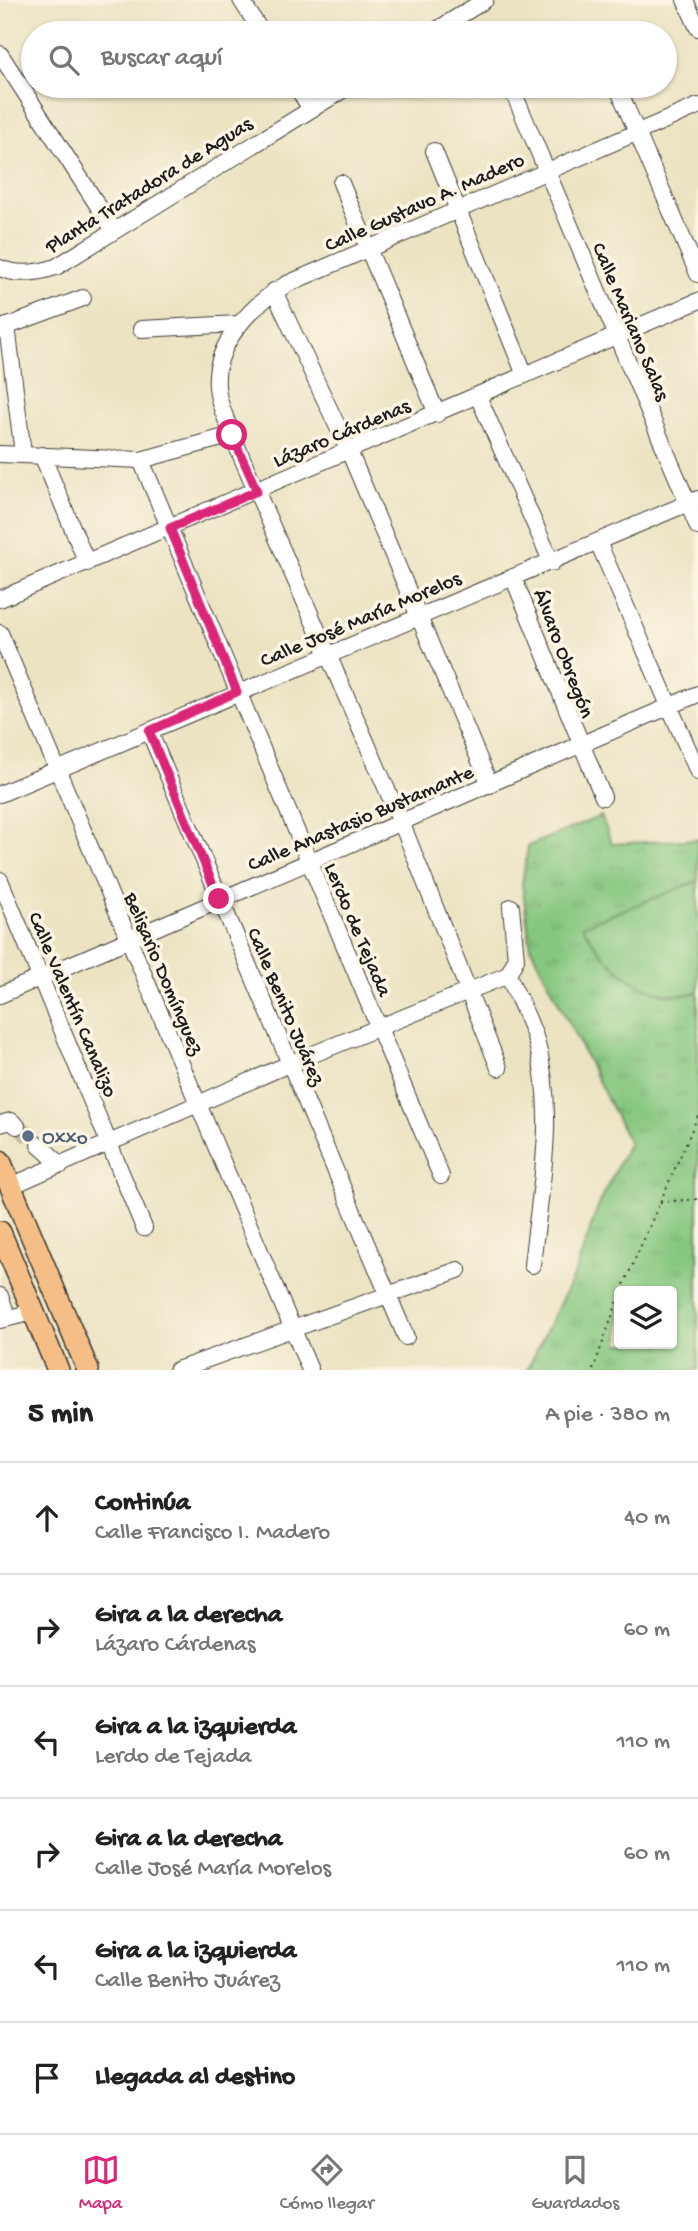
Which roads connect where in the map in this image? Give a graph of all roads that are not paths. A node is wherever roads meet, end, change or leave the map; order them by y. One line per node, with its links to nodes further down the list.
1 (241, 0): 4 (street)
2 (485, 0): 5 (street)
3 (685, 0): 6 (street)
4 (254, 21)
5 (451, 21)
6 (698, 28)
7 (0, 54): 8 (street)
8 (21, 87)
9 (28, 98): 21 (street)
10 (304, 98): 15 (street)
11 (329, 98): 15 (street, Planta Tratadora de Aguas)
12 (516, 98): 18 (street, Calle Mariano Salas)
13 (622, 98): 16 (street)
14 (698, 106): 16 (street, Calle Gustavo A. Madero)
15 (311, 109): 21 (street, Planta Tratadora de Aguas)
16 (636, 130): 18 (street, Calle Gustavo A. Madero); 24 (street)
17 (434, 151): 20 (street)
18 (544, 170): 20 (street, Calle Gustavo A. Madero); 31 (street, Calle Mariano Salas)
19 (341, 183): 22 (street)
20 (456, 209): 22 (street, Calle Gustavo A. Madero); 32 (street)
21 (113, 229): 23 (street, Planta Tratadora de Aguas)
22 (367, 248): 25 (street, Calle Gustavo A. Madero); 35 (street)
23 (0, 268)
24 (698, 274)
25 (274, 291): 28 (street, Calle Gustavo A. Madero); 37 (street)
26 (83, 298): 29 (street)
27 (698, 301): 31 (street, Lázaro Cárdenas)
28 (238, 324): 30 (street); 36 (street, Calle Gustavo A. Madero)
29 (4, 328): 33 (street)
30 (141, 329)
31 (615, 336): 32 (street, Lázaro Cárdenas); 43 (street, Calle Mariano Salas)
32 (525, 375): 34 (street, Lázaro Cárdenas)
33 (7, 392): 39 (street)
34 (478, 396): 35 (street, Lázaro Cárdenas); 48 (street)
35 (437, 414): 37 (street, Lázaro Cárdenas)
36 (232, 435): 41 (street); 42 (street)
37 (348, 451): 42 (street, Lázaro Cárdenas); 51 (street)
38 (0, 454): 39 (street)
39 (23, 454): 40 (street)
40 (42, 455): 41 (street); 47 (street)
41 (141, 460): 45 (street, Lerdo de Tejada)
42 (257, 491): 45 (street, Lázaro Cárdenas); 53 (street)
43 (693, 501): 44 (street, Calle Mariano Salas); 46 (street, Calle José María Morelos)
44 (698, 527)
45 (170, 528): 47 (street, Lázaro Cárdenas); 54 (street, Lerdo de Tejada)
46 (598, 542): 48 (street, Calle José María Morelos); 56 (street)
47 (87, 563): 50 (street, Lázaro Cárdenas)
48 (552, 563): 49 (street, Calle José María Morelos)
49 (513, 577): 51 (street, Calle José María Morelos); 58 (street, Álvaro Obregón)
50 (0, 599)
51 (419, 617): 53 (street, Calle José María Morelos); 61 (street)
52 (0, 633): 59 (street, Belisario Domínguez)
53 (327, 655): 54 (street, Calle José María Morelos); 64 (street)
54 (237, 692): 57 (street, Calle José María Morelos); 65 (street, Lerdo de Tejada)
55 (698, 694): 56 (street, Calle Anastasio Bustamante)
56 (670, 706): 58 (street, Calle Anastasio Bustamante); 60 (street)
57 (149, 731): 59 (street, Calle José María Morelos); 67 (street, Calle Benito Juárez)
58 (579, 745): 61 (street, Calle Anastasio Bustamante); 63 (street, Álvaro Obregón)
59 (57, 769): 62 (street, Calle José María Morelos); 69 (street, Belisario Domínguez)
60 (698, 772)
61 (489, 785): 64 (street, Calle Anastasio Bustamante)
62 (0, 794)
63 (603, 797)
64 (402, 824): 65 (street, Calle Anastasio Bustamante); 72 (street)
65 (308, 863): 67 (street, Calle Anastasio Bustamante); 74 (street, Lerdo de Tejada)
66 (0, 880): 71 (street, Calle Valentín Canalizo)
67 (219, 899): 69 (street, Calle Anastasio Bustamante); 75 (street, Calle Benito Juárez)
68 (511, 907): 70 (street)
69 (127, 939): 71 (street, Calle Anastasio Bustamante); 77 (street, Belisario Domínguez)
70 (508, 975): 72 (street); 88 (street)
71 (42, 976): 73 (street, Calle Anastasio Bustamante); 80 (street, Calle Valentín Canalizo)
72 (469, 990): 74 (street); 76 (street)
73 (0, 995)
74 (378, 1027): 75 (street); 84 (street, Lerdo de Tejada)
75 (289, 1064): 77 (street); 90 (street, Calle Benito Juárez)
76 (499, 1068)
77 (198, 1104): 80 (street); 94 (street, Belisario Domínguez)
78 (0, 1124): 79 (street)
79 (17, 1126)
80 (109, 1143): 83 (street); 86 (street, Calle Valentín Canalizo)
81 (39, 1146): 83 (street)
82 (0, 1161): 85 (main road)
83 (61, 1165): 85 (street)
84 (441, 1176)
85 (11, 1186): 97 (main road)
86 (144, 1228)
87 (2, 1242): 92 (main road)
88 (532, 1265)
89 (458, 1270): 90 (street)
90 (388, 1295): 94 (street); 95 (street, Calle Benito Juárez)
91 (0, 1296): 93 (street)
92 (34, 1312): 93 (street); 96 (main road)
93 (4, 1319)
94 (295, 1329): 98 (street); 99 (street, Belisario Domínguez)
95 (406, 1337)
96 (58, 1370)
97 (88, 1370)
98 (177, 1370)
99 (310, 1370)

